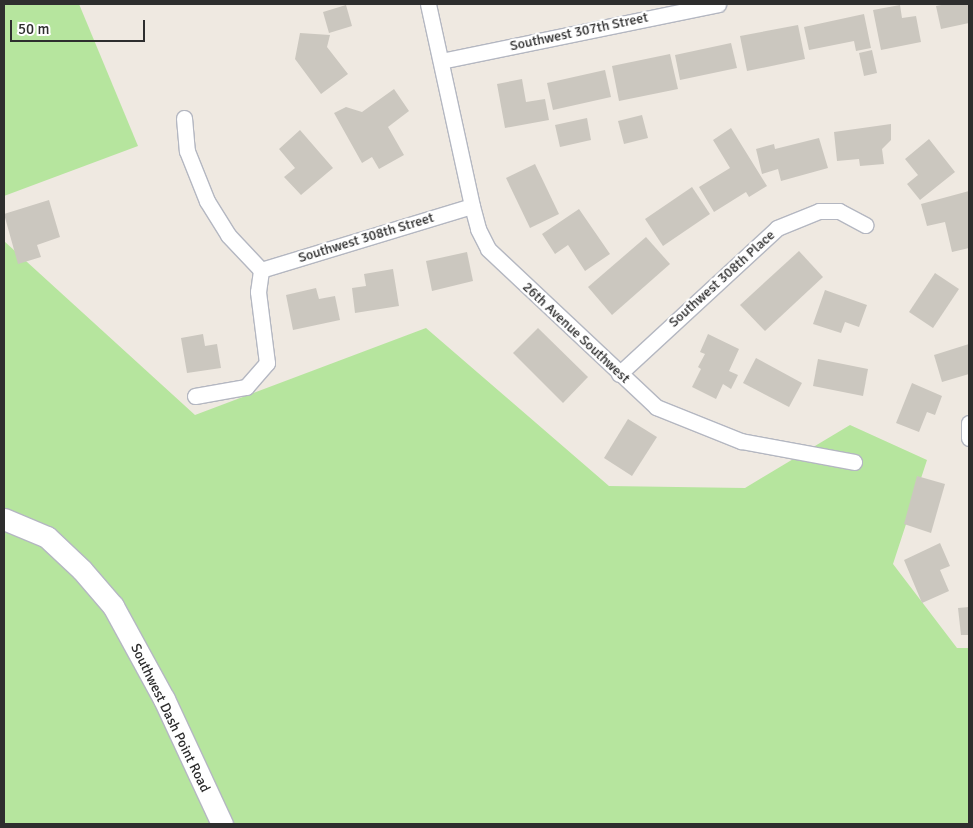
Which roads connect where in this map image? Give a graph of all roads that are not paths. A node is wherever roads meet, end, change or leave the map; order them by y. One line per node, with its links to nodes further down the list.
1 (428, 4): 3 (street, 26th Avenue Southwest)
2 (718, 4): 3 (street, Southwest 307th Street)
3 (441, 61): 5 (street, 26th Avenue Southwest)
4 (184, 118): 7 (street)
5 (472, 206): 7 (street, Southwest 308th Street); 8 (street, 26th Avenue Southwest)
6 (865, 225): 8 (street, Southwest 308th Place)
7 (261, 270): 9 (street)
8 (619, 374): 12 (street, 26th Avenue Southwest)
9 (195, 396)
10 (969, 423): 11 (street)
11 (969, 438)
12 (854, 462)
13 (4, 519): 14 (main road, Southwest Dash Point Road)
14 (222, 824)

